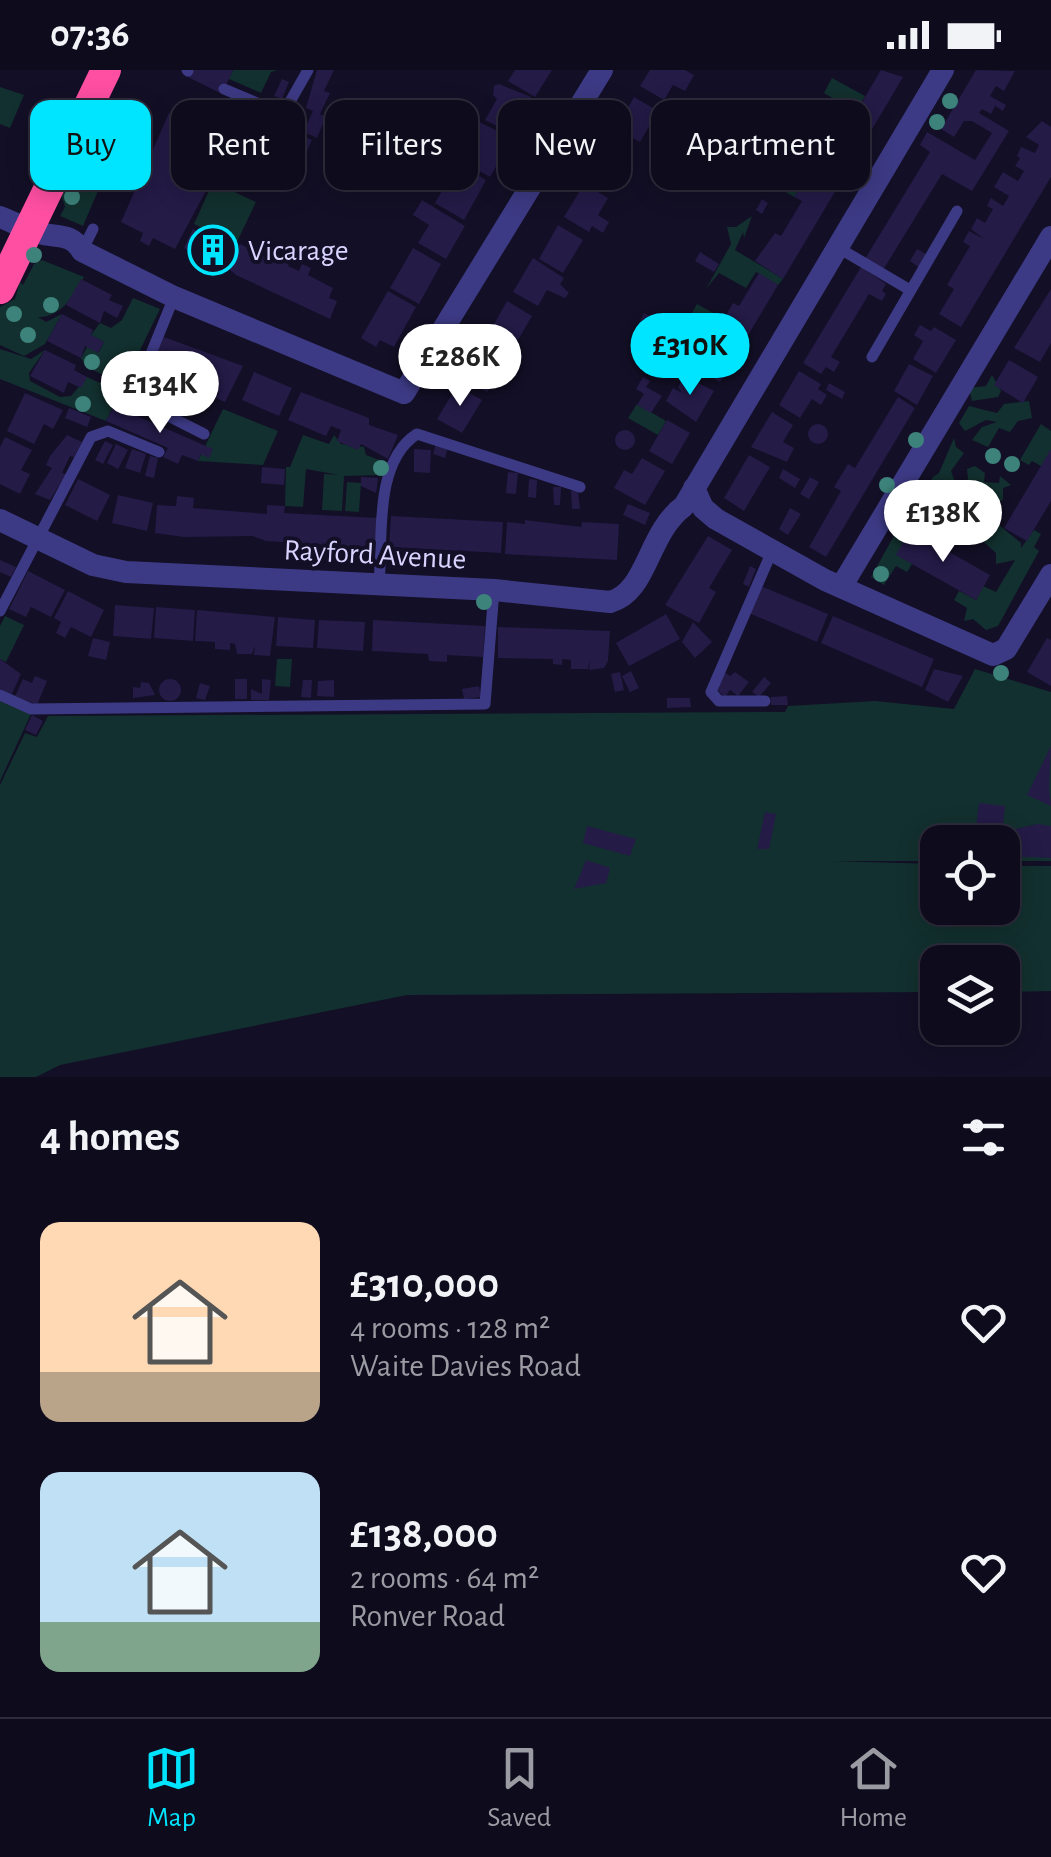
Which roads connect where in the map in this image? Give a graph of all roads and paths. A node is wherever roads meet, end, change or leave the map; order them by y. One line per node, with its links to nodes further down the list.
1 (106, 70): 7 (highway)
2 (308, 70): 5 (lane)
3 (602, 70): 14 (street)
4 (943, 70): 10 (street, Rayford Avenue)
5 (224, 89)
6 (957, 211): 13 (lane)
7 (14, 222): 11 (street); 12 (highway)
8 (93, 229): 11 (lane)
9 (1051, 237): 25 (street)
10 (837, 246): 13 (lane); 19 (street, Rayford Avenue)
11 (82, 252): 14 (street)
12 (0, 289)
13 (910, 290): 15 (lane)
14 (174, 298): 16 (lane)
15 (872, 356)
16 (204, 434)
17 (159, 452): 21 (lane)
18 (580, 486): 24 (lane)
19 (689, 497): 22 (street); 26 (street, Rayford Avenue)
20 (0, 520): 21 (street, Rayford Avenue)
21 (39, 540): 24 (street, Rayford Avenue); 27 (lane)
22 (772, 550): 25 (street); 29 (lane)
23 (1051, 575): 25 (street)
24 (379, 585): 26 (street, Rayford Avenue)
25 (841, 587)
26 (494, 590): 28 (lane)
27 (0, 611)
28 (0, 695)
29 (765, 701)

